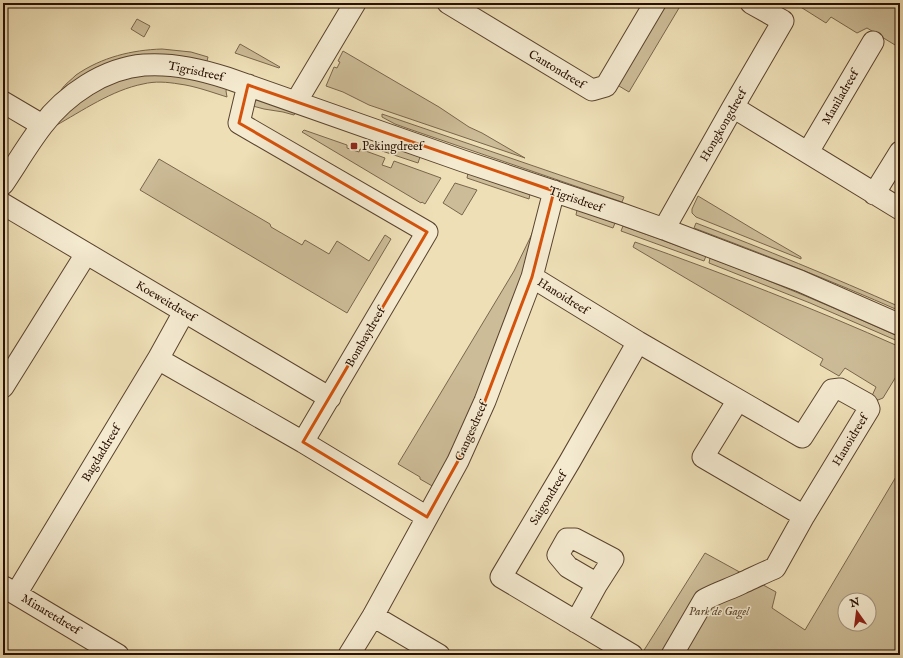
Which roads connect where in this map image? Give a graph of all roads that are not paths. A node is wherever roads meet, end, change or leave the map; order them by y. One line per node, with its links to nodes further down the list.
1 (355, 3): 8 (street)
2 (448, 3): 3 (street, Cantondreef)
3 (654, 3)
4 (751, 3): 9 (street, Hongkongdreef)
5 (873, 42): 11 (street, Maniladreef)
6 (248, 85): 8 (street, Tigrisdreef); 10 (street, Tigrisdreef); 26 (street, Bombaydreef)
7 (3, 102): 10 (street)
8 (296, 102): 14 (street, Tigrisdreef)
9 (733, 107): 11 (street); 18 (street, Hongkongdreef)
10 (42, 125): 13 (street, Tigrisdreef)
11 (808, 152): 15 (street)
12 (900, 152): 15 (street)
13 (3, 184)
14 (554, 191): 18 (street, Tigrisdreef); 20 (street, Gangesdreef)
15 (874, 194): 17 (street)
16 (3, 204): 19 (street, Koeweitdreef)
17 (900, 210)
18 (664, 229): 22 (street, Tigrisdreef)
19 (86, 254): 21 (street, Koeweitdreef); 25 (street)
20 (532, 277): 23 (street, Hanoidreef); 30 (street, Gangesdreef)
21 (184, 312): 24 (street, Bagdaddreef); 26 (street, Koeweitdreef)
22 (900, 324)
23 (638, 342): 27 (street, Hanoidreef); 34 (street, Saigondreef)
24 (158, 359): 28 (street); 32 (street, Bagdaddreef)
25 (3, 387)
26 (330, 398): 28 (street, Bombaydreef)
27 (738, 400): 29 (street); 29 (street, Hanoidreef)
28 (303, 442): 30 (street)
29 (804, 516): 39 (street, Hanoidreef)
30 (427, 517): 33 (street, Gangesdreef)
31 (597, 584): 34 (street)
32 (9, 590): 35 (street, Minaretdreef)
33 (373, 616): 36 (street, Gangesdreef); 37 (street)
34 (576, 622): 38 (street, Saigondreef)
35 (118, 655)
36 (349, 655)
37 (439, 655)
38 (632, 655)
39 (672, 655)

